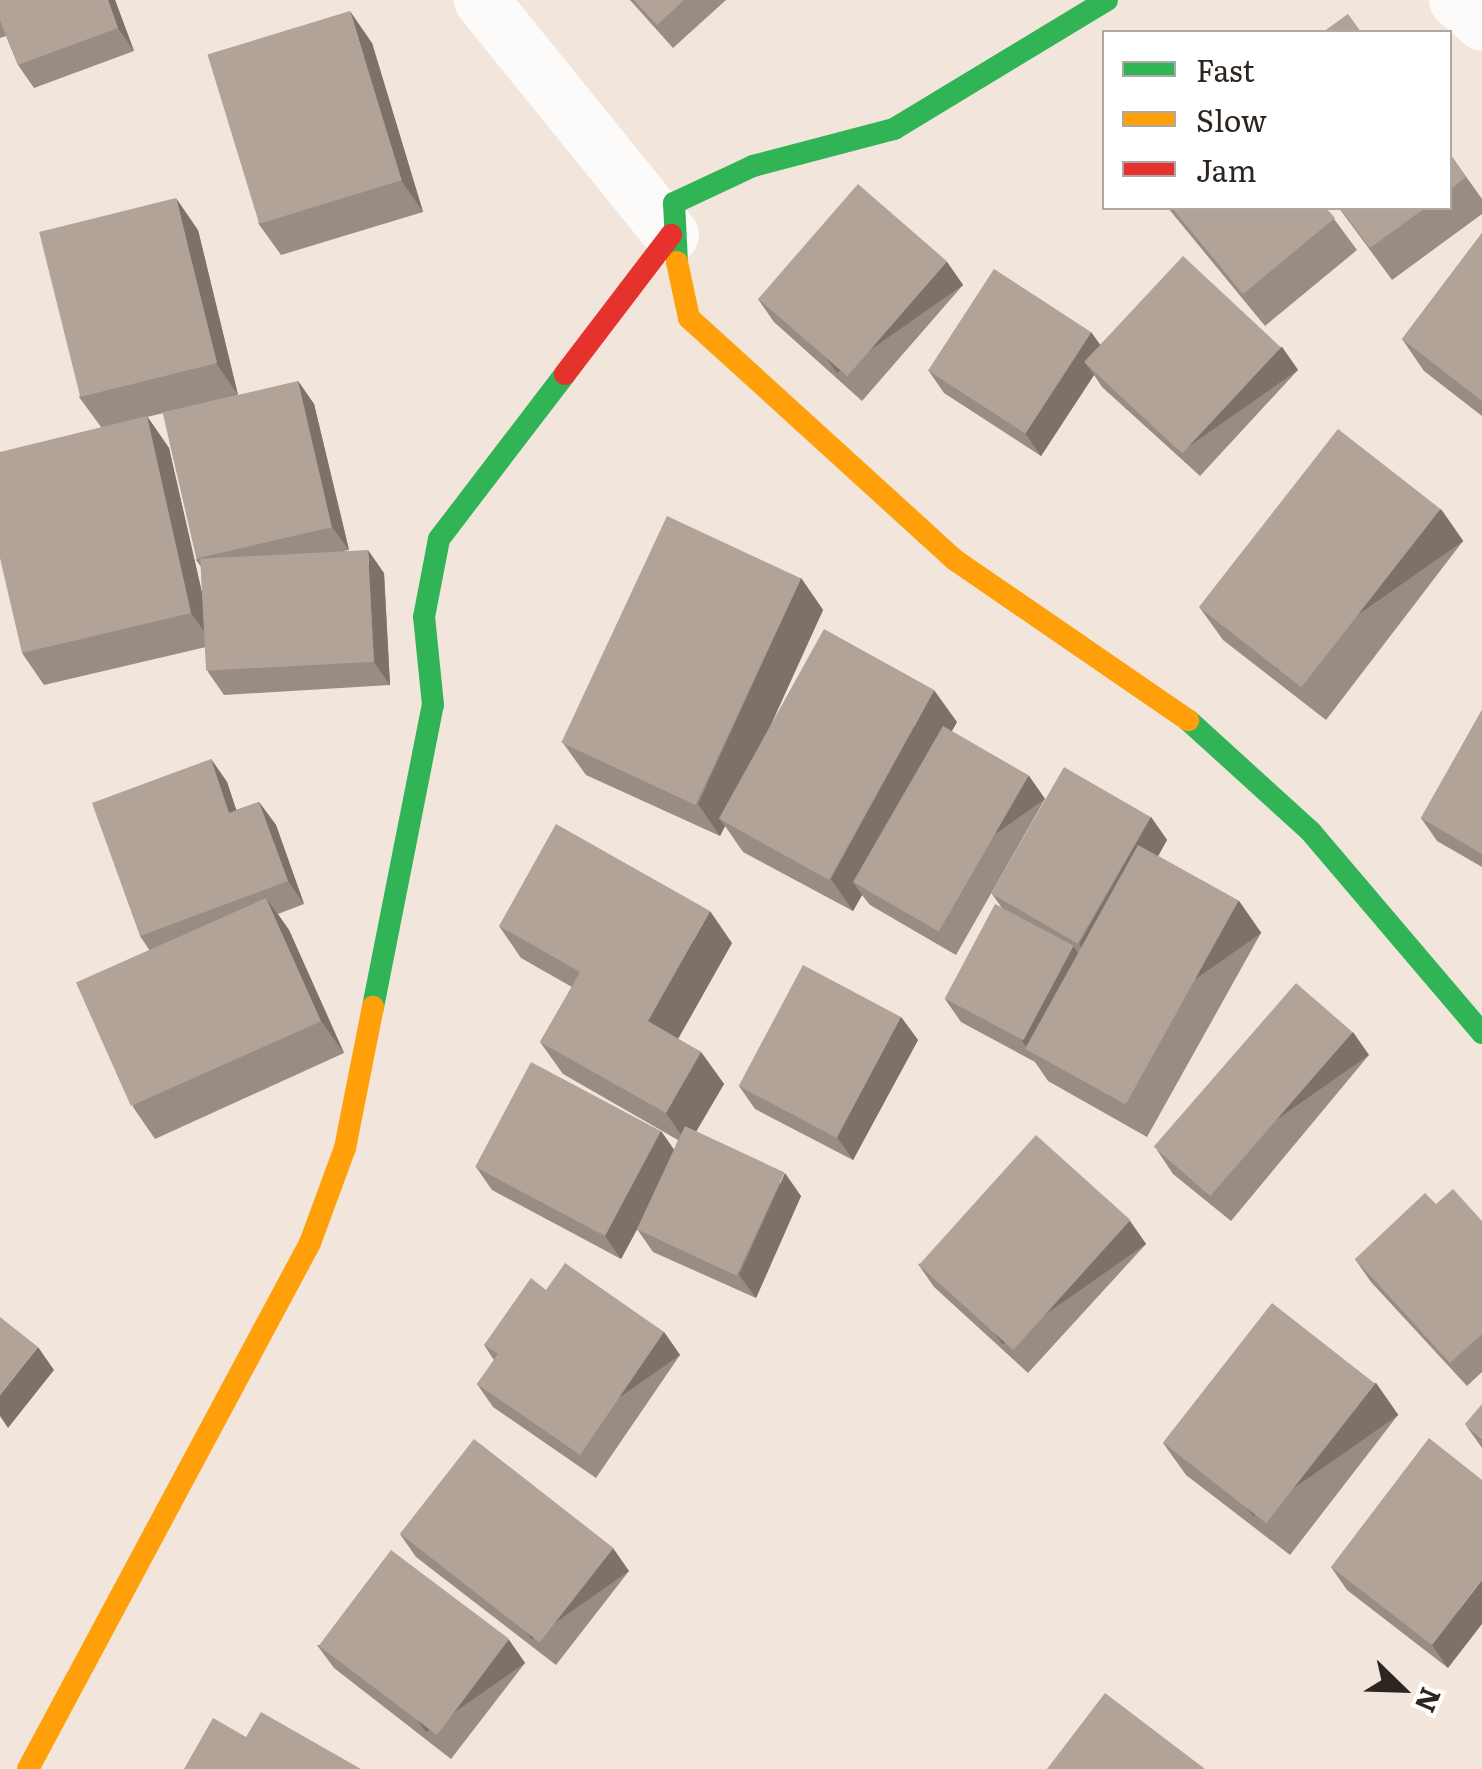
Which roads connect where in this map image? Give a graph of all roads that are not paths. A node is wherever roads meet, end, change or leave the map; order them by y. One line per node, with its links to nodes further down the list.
1 (481, 0): 5 (street)
2 (1108, 0): 5 (street)
3 (1456, 0): 4 (street)
4 (1482, 23)
5 (670, 235): 6 (street); 7 (street)
6 (1482, 1033)
7 (28, 1769)

